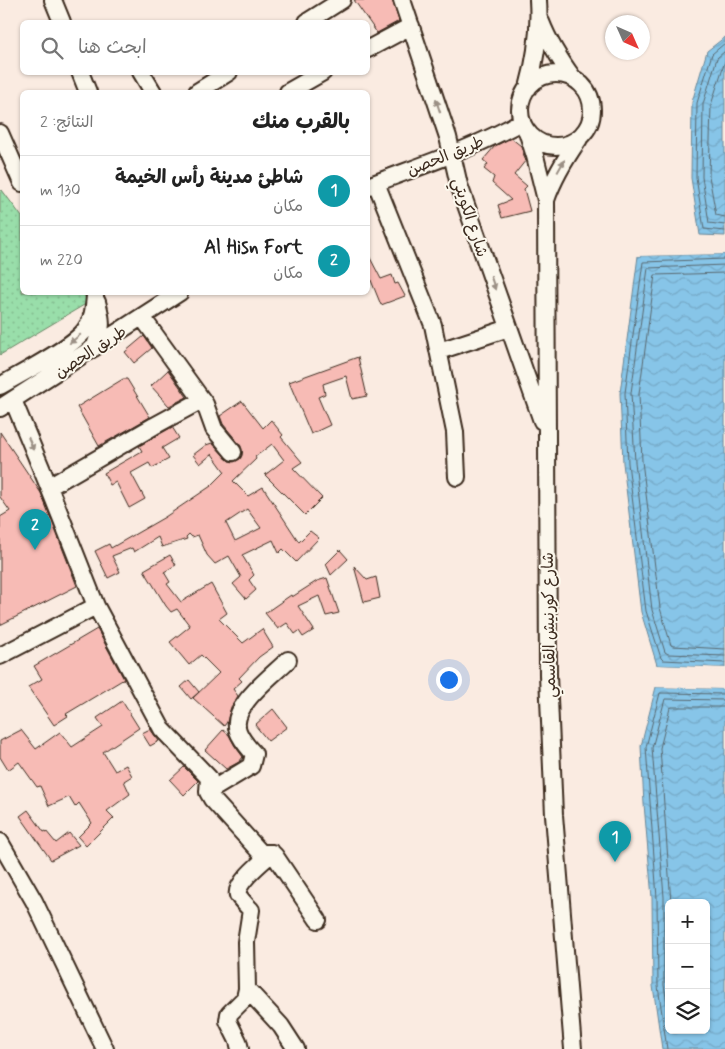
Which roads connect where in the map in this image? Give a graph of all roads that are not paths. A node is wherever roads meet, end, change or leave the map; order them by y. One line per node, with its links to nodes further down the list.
1 (53, 0): 5 (street)
2 (342, 0): 6 (street)
3 (402, 0): 7 (street, شارع الكويتي)
4 (538, 7): 13 (street); 14 (street)
5 (61, 20)
6 (310, 20)
7 (411, 26): 8 (street); 22 (street, شارع الكويتي, one-way to 7)
8 (370, 48)
9 (81, 75): 15 (street)
10 (143, 75): 16 (street)
11 (224, 75): 17 (street)
12 (318, 75): 18 (street)
13 (573, 78): 14 (street); 21 (street)
14 (528, 88): 19 (street)
15 (87, 90)
16 (152, 90)
17 (200, 90)
18 (292, 90)
19 (524, 126): 21 (street); 22 (street, طريق الحصن); 26 (street, شارع كورنيش القاسمي)
20 (0, 133): 23 (street)
21 (582, 135): 26 (street, شارع كورنيش القاسمي, one-way to 21)
22 (452, 153): 25 (street, طريق الحصن); 31 (street, شارع الكويتي, one-way to 31)
23 (5, 157): 24 (street)
24 (20, 180)
25 (372, 184): 33 (street)
26 (546, 200): 37 (street, شارع كورنيش القاسمي)
27 (94, 295): 32 (street)
28 (94, 295): 34 (street, طريق الحصن, one-way to 34)
29 (175, 295): 30 (street, طريق الحصن)
30 (142, 317): 32 (street, طريق الحصن); 35 (street)
31 (508, 328): 33 (street); 37 (street, شارع الكويتي)
32 (94, 348): 36 (street, طريق الحصن)
33 (439, 351): 39 (street)
34 (0, 386)
35 (202, 400): 38 (street); 40 (street)
36 (6, 404): 40 (street, one-way to 40)
37 (546, 432): 52 (street, شارع كورنيش القاسمي)
38 (233, 452)
39 (457, 477)
40 (49, 488): 41 (street)
41 (96, 606): 42 (street); 44 (street)
42 (0, 656)
43 (288, 660): 44 (street)
44 (208, 792): 46 (street)
45 (0, 842): 49 (street)
46 (272, 853): 47 (street); 48 (street)
47 (318, 920)
48 (246, 989): 50 (street); 51 (street)
49 (106, 1049)
50 (240, 1049)
51 (296, 1049)
52 (573, 1049)

